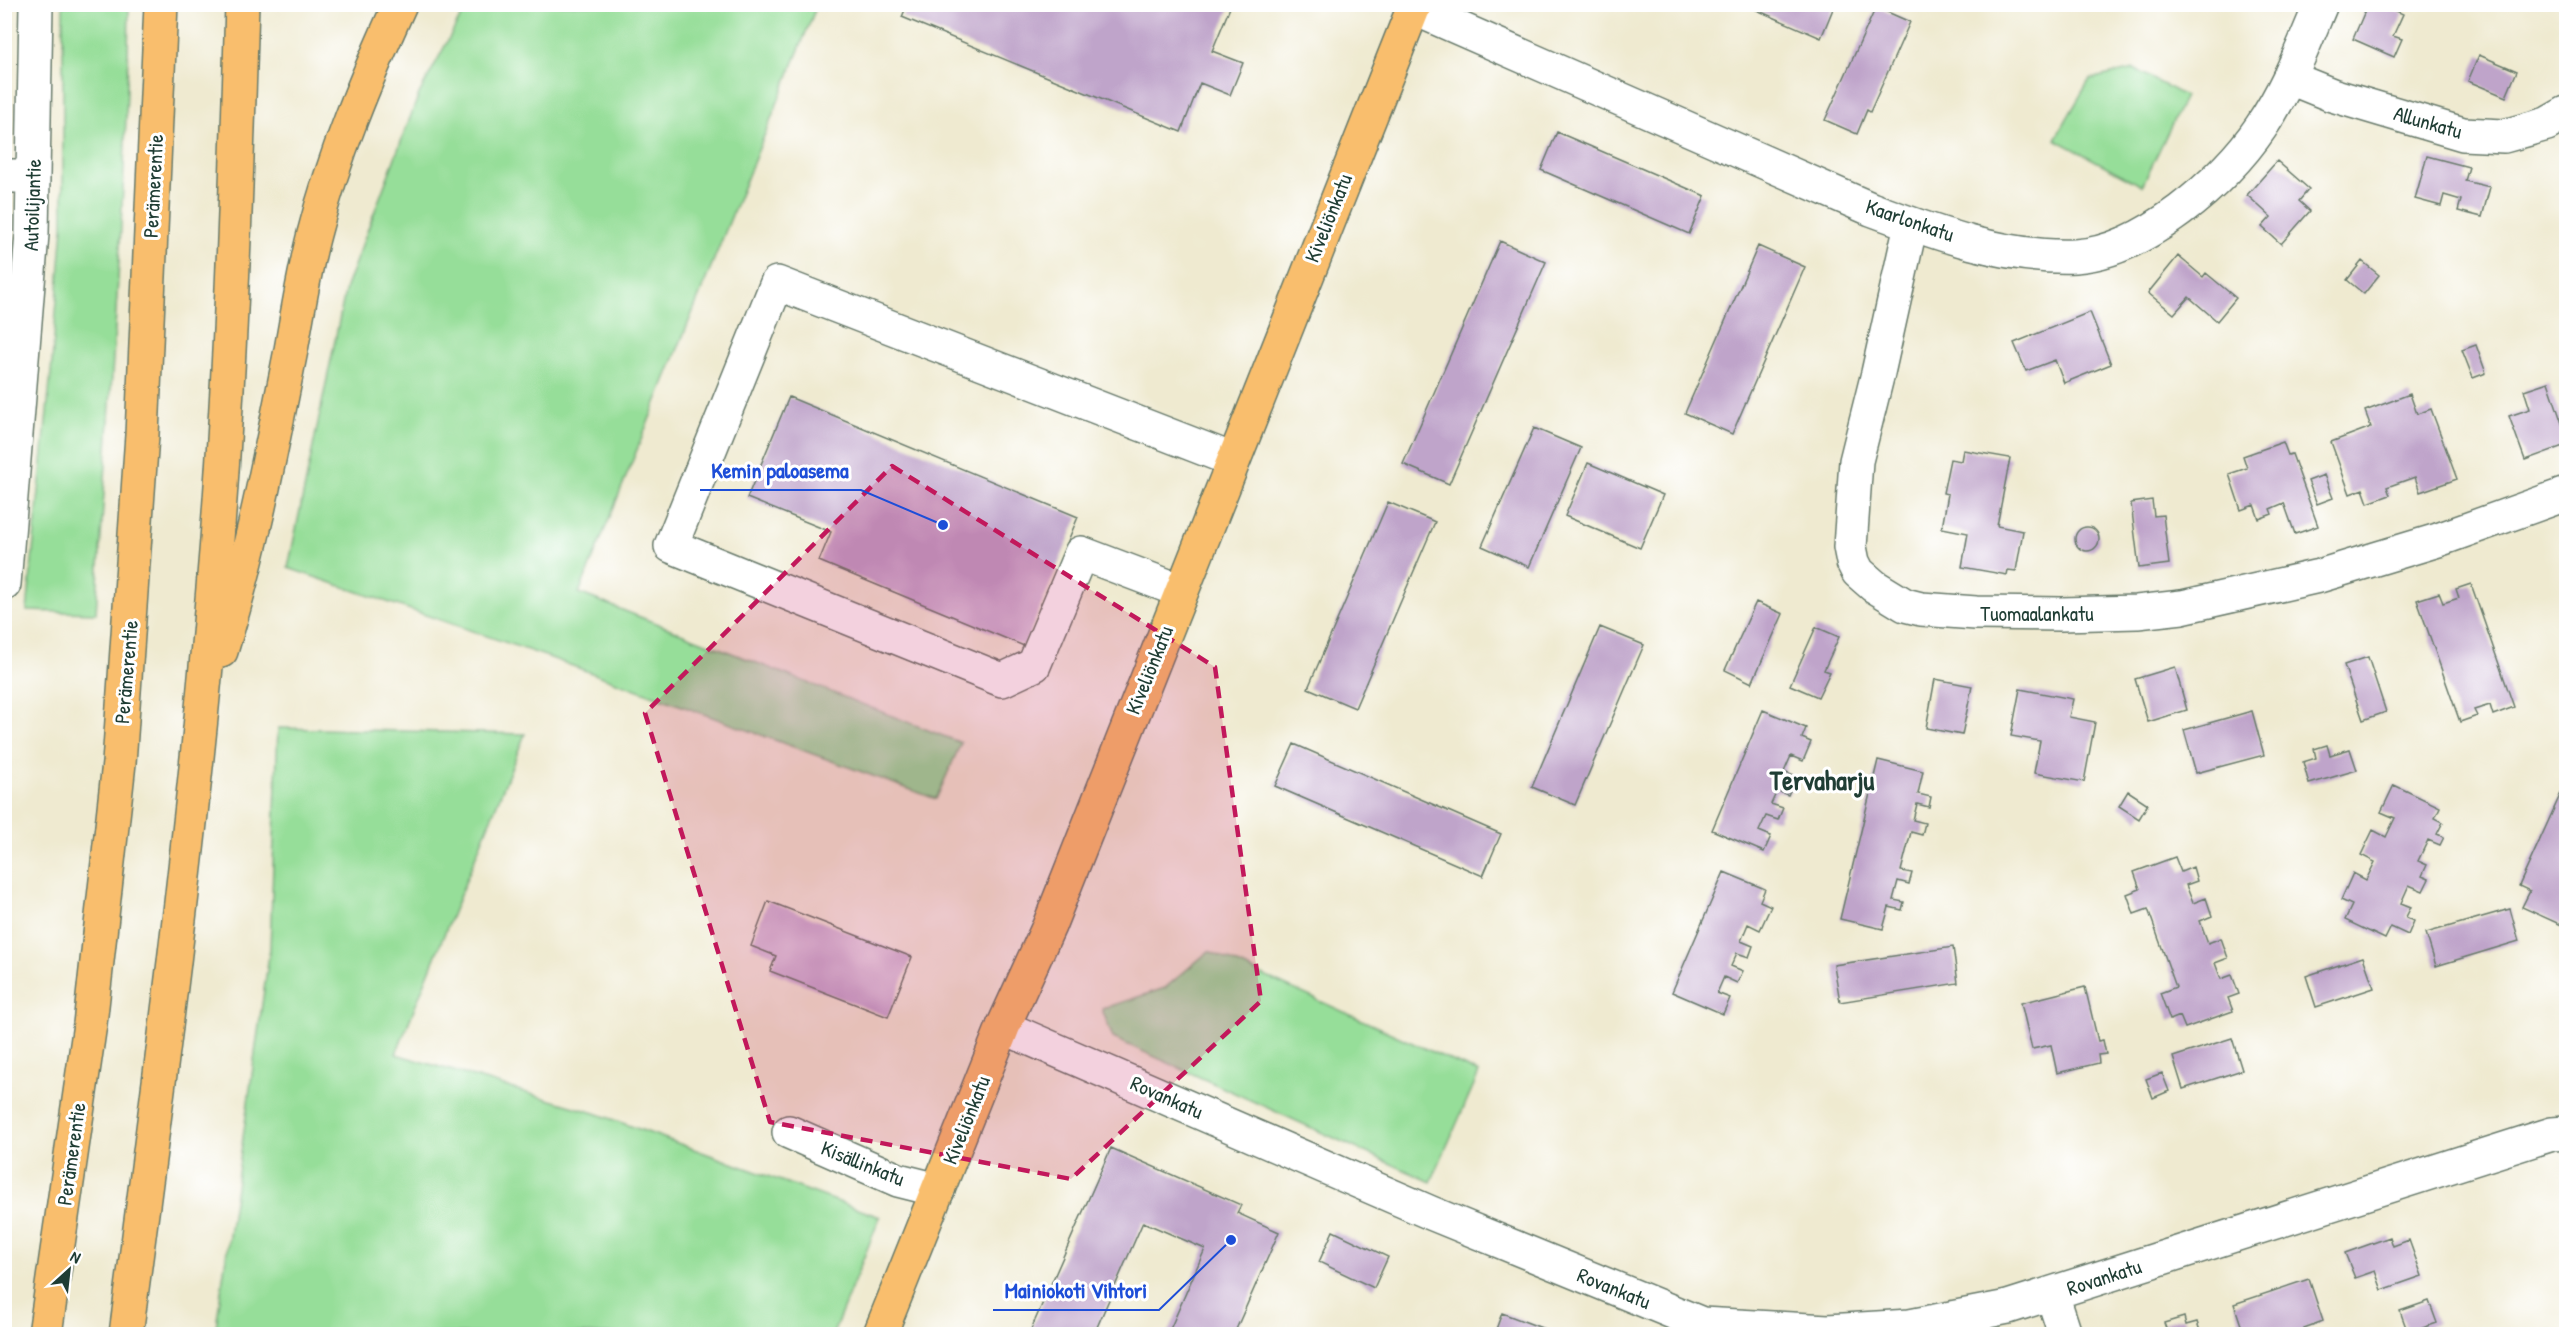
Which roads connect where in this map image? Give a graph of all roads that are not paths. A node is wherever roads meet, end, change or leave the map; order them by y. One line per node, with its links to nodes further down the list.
1 (36, 4): 9 (street, Autoilijantie)
2 (161, 4): 23 (main road, Perämerentie)
3 (242, 4): 16 (main road)
4 (400, 4): 16 (main road)
5 (2321, 4): 7 (street, Kaarlonkatu)
6 (1414, 6): 10 (street, Kaarlonkatu); 12 (main road, Kiveliönkatu)
7 (2290, 78): 8 (street, Allunkatu); 10 (street, Kaarlonkatu)
8 (2566, 113)
9 (18, 176): 11 (street, Autoilijantie)
10 (1911, 224): 13 (street, Tuomaalankatu)
11 (18, 232): 14 (street, Autoilijantie)
12 (1233, 460): 15 (main road, Kiveliönkatu); 15 (street)
13 (2566, 494)
14 (4, 584)
15 (1181, 591): 17 (main road, Kiveliönkatu)
16 (203, 710): 24 (main road)
17 (1003, 1027): 20 (main road, Kiveliönkatu); 22 (street, Rovankatu)
18 (789, 1132): 20 (street, Kisällinkatu)
19 (2566, 1133): 21 (street, Rovankatu)
20 (938, 1190): 25 (main road, Kiveliönkatu)
21 (2052, 1294): 22 (street, Rovankatu); 26 (street)
22 (1700, 1329)
23 (45, 1335)
24 (126, 1335)
25 (880, 1335)
26 (2065, 1335)

